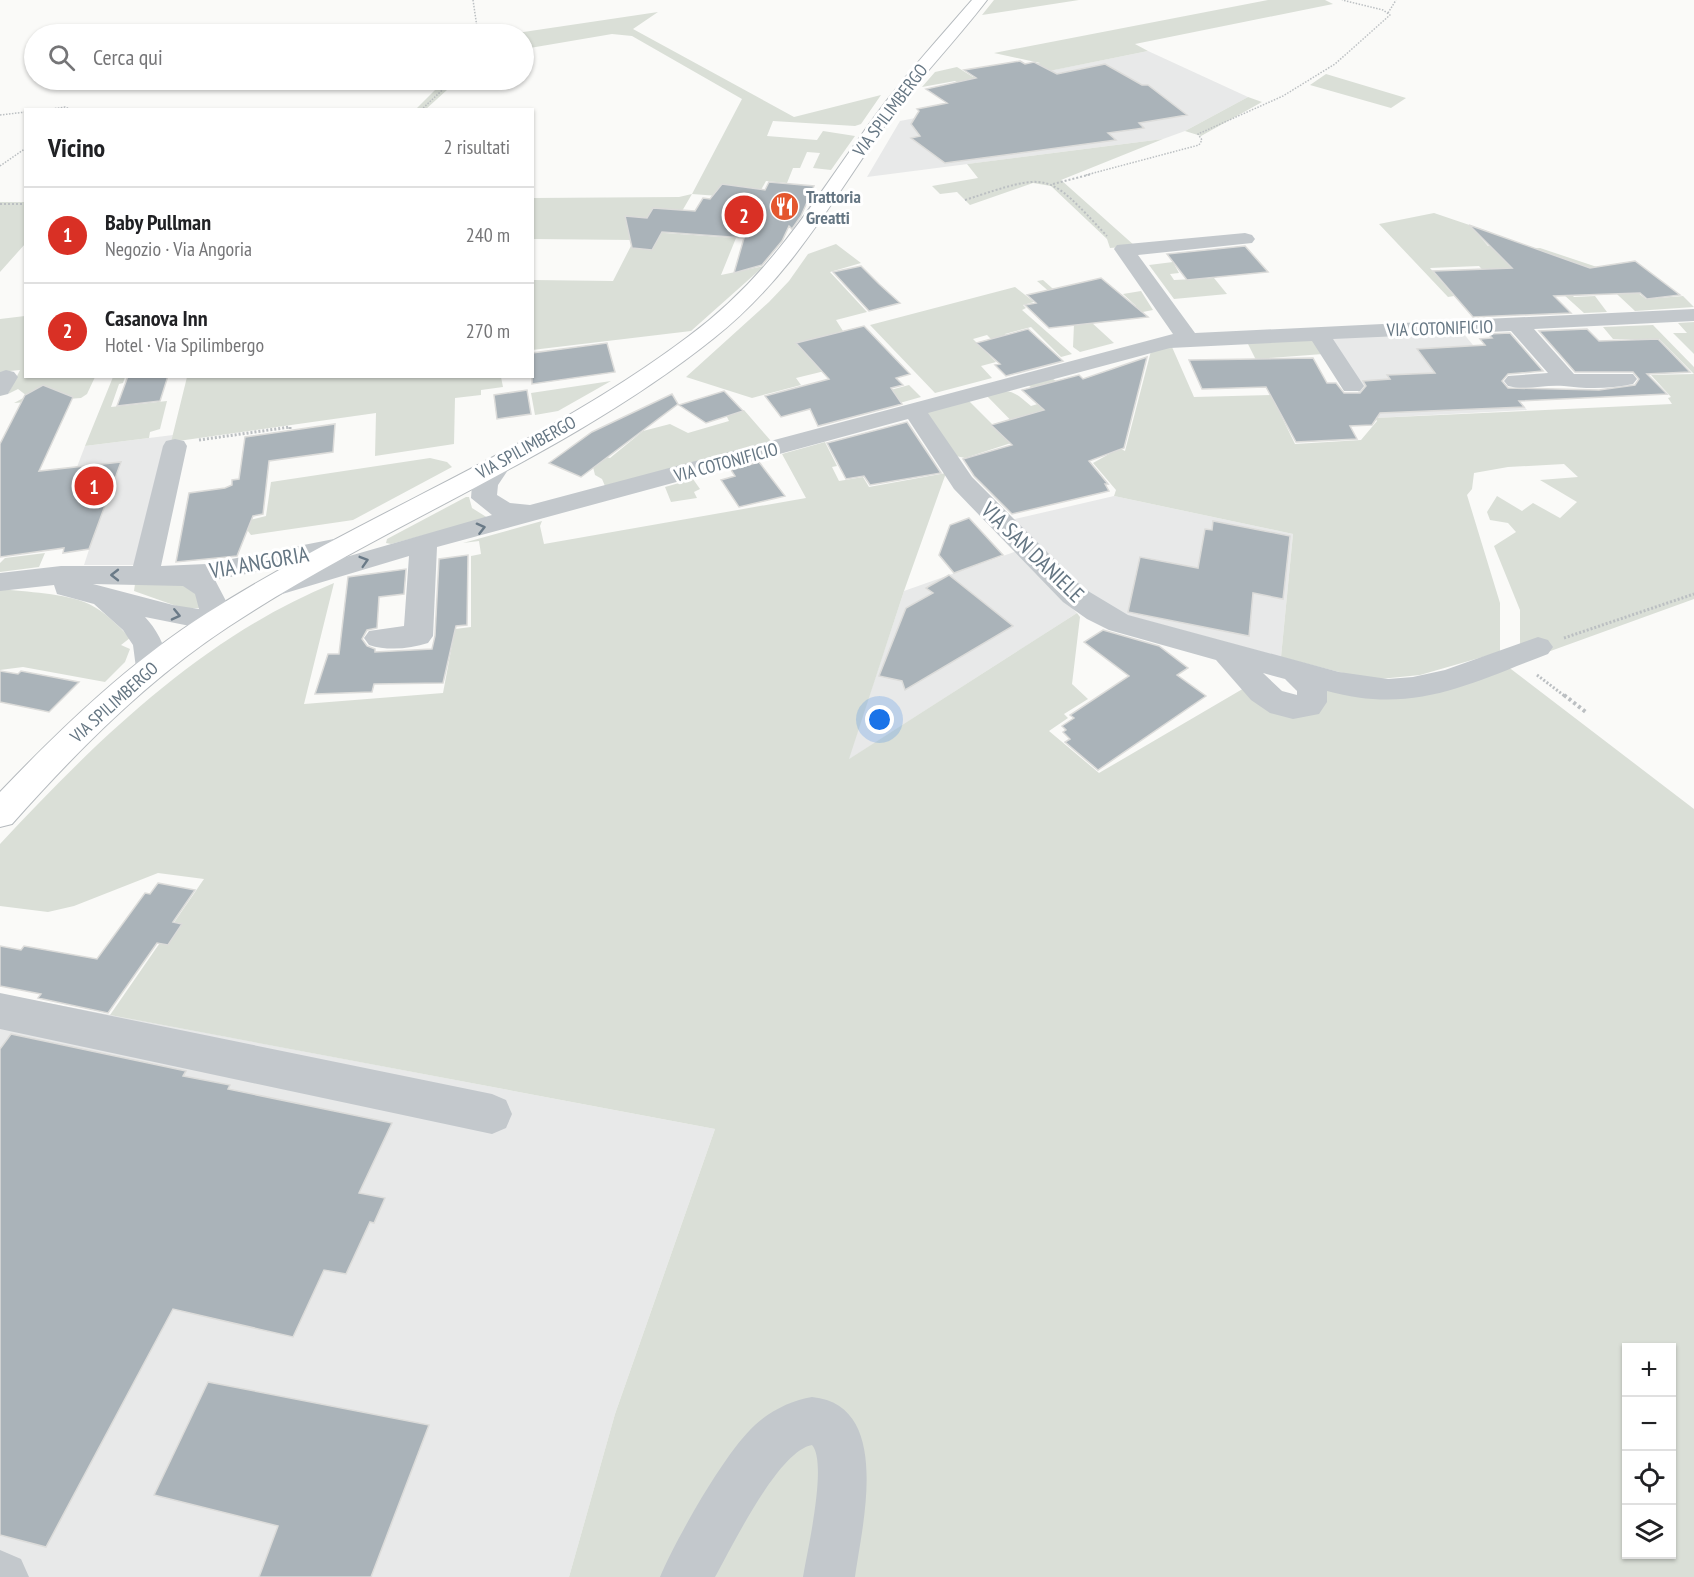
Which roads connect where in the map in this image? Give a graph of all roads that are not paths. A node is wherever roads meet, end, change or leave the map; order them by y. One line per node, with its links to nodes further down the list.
1 (980, 0): 13 (main road, VIA SPILIMBERGO)
2 (1245, 239): 6 (street)
3 (1694, 315): 4 (street, VIA COTONIFICIO)
4 (1517, 324): 5 (street, VIA COTONIFICIO); 7 (street)
5 (1318, 333): 6 (street, VIA COTONIFICIO); 10 (street)
6 (1187, 338): 11 (street, VIA COTONIFICIO)
7 (1566, 379): 8 (street); 9 (street)
8 (1625, 379)
9 (1516, 381)
10 (1352, 386)
11 (914, 410): 14 (street, VIA COTONIFICIO); 24 (street, VIA SAN DANIELE)
12 (175, 446): 17 (street)
13 (498, 464): 14 (street); 16 (main road, VIA SPILIMBERGO)
14 (544, 512): 15 (street, VIA COTONIFICIO, one-way to 14)
15 (424, 542): 20 (street, VIA COTONIFICIO, one-way to 15); 23 (street)
16 (345, 546): 18 (street, VIA ANGORIA); 20 (main road, VIA SPILIMBERGO)
17 (145, 575): 18 (street, VIA ANGORIA); 19 (street, VIA ANGORIA, one-way to 19)
18 (174, 575): 22 (street, VIA ANGORIA)
19 (1, 582): 21 (street, VIA ANGORIA)
20 (267, 589): 22 (main road, VIA SPILIMBERGO)
21 (99, 596): 22 (street, VIA ANGORIA, one-way to 22); 25 (street, VIA ANGORIA)
22 (215, 621): 25 (main road, VIA SPILIMBERGO)
23 (378, 638)
24 (1525, 651)
25 (151, 668): 26 (main road, VIA SPILIMBERGO)
26 (0, 814)
27 (0, 1011): 28 (street)
28 (492, 1114)
29 (686, 1577): 30 (street)
30 (829, 1577)

